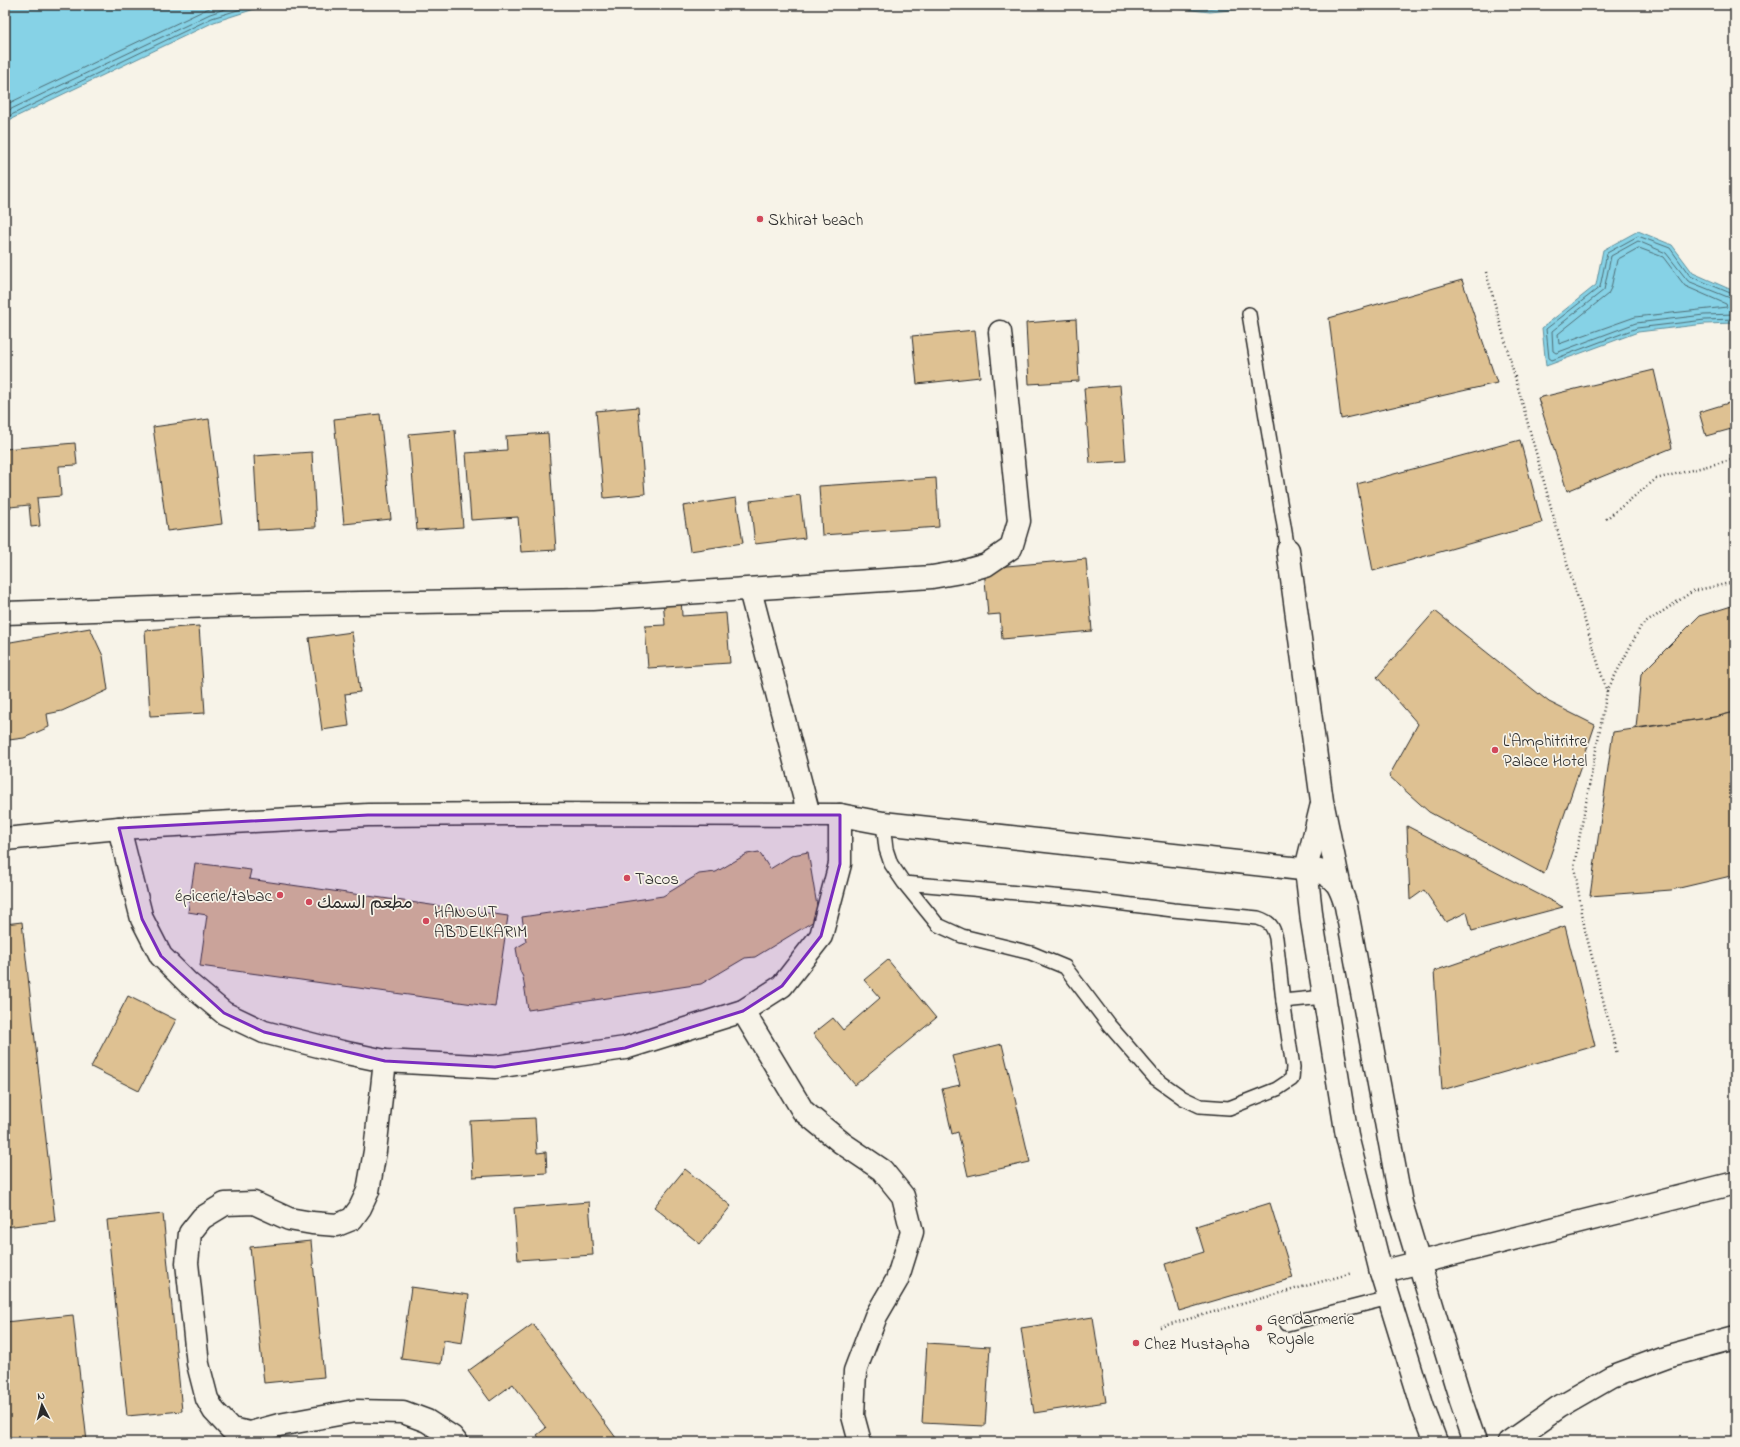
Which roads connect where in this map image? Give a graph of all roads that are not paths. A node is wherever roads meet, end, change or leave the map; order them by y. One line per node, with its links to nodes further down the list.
1 (1250, 314): 3 (lane)
2 (1000, 332): 4 (street)
3 (1288, 550): 6 (street)
4 (750, 590): 5 (street); 8 (street)
5 (5, 613)
6 (1322, 801): 12 (street); 14 (street)
7 (840, 814): 8 (street); 9 (street); 17 (street)
8 (809, 815): 10 (street)
9 (884, 823): 12 (street); 13 (lane)
10 (119, 828): 11 (street); 18 (street)
11 (5, 839)
12 (1306, 869): 14 (street); 15 (street)
13 (904, 884): 16 (lane); 16 (lane)
14 (1340, 888): 20 (street)
15 (1324, 997): 16 (lane); 21 (street)
16 (1283, 1001)
17 (743, 1011): 18 (street); 26 (street)
18 (385, 1061): 25 (street)
19 (1735, 1183): 20 (street)
20 (1418, 1262): 21 (street); 28 (street)
21 (1380, 1269): 22 (street)
22 (1390, 1298): 23 (lane); 27 (street)
23 (1287, 1324)
24 (1735, 1338): 29 (street)
25 (456, 1442)
26 (860, 1442)
27 (1436, 1442)
28 (1474, 1442)
29 (1509, 1442)

